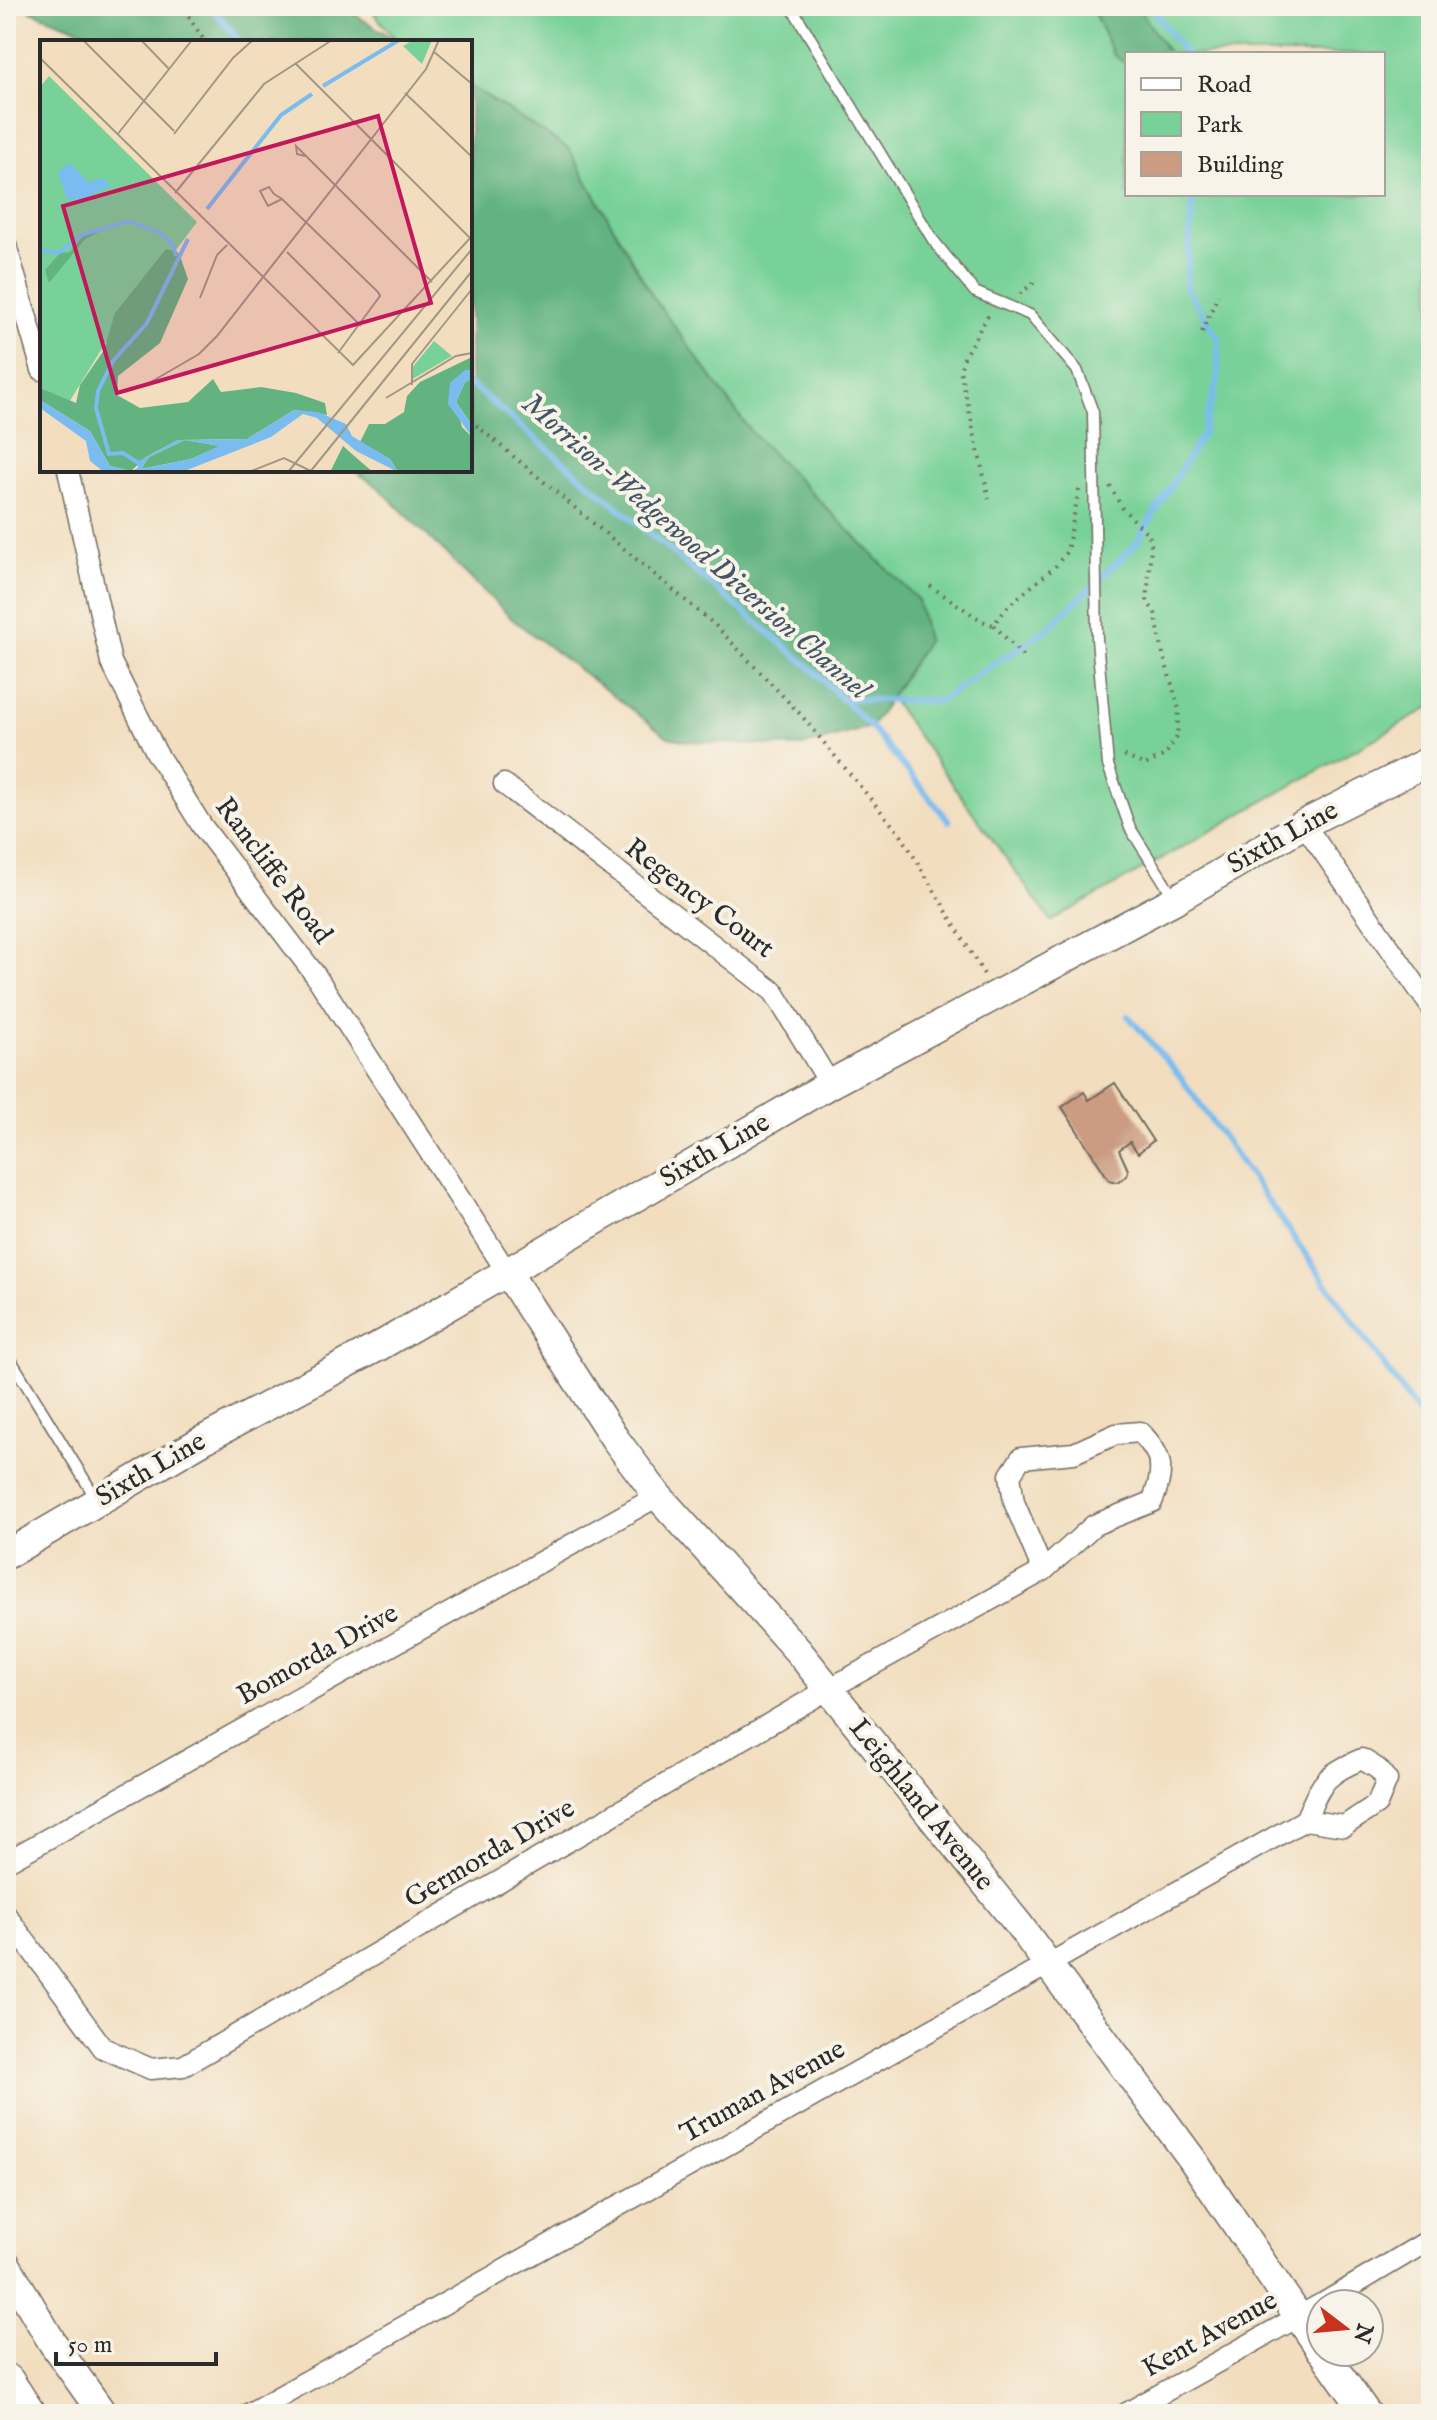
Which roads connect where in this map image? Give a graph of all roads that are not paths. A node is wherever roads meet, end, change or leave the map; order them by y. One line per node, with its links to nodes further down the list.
1 (791, 6): 8 (lane)
2 (6, 245): 3 (street)
3 (40, 363)
4 (68, 472): 11 (street, Rancliffe Road)
5 (1431, 760): 7 (street, Sixth Line)
6 (504, 784): 10 (street, Regency Court)
7 (1304, 824): 8 (street, Sixth Line); 9 (street)
8 (1176, 899): 10 (street, Sixth Line)
9 (1431, 1007)
10 (830, 1084): 11 (street, Sixth Line)
11 (507, 1272): 13 (street, Leighland Avenue); 14 (street, Sixth Line)
12 (6, 1352): 14 (lane)
13 (658, 1496): 17 (street, Leighland Avenue); 19 (street, Bomorda Drive)
14 (98, 1501): 15 (street, Sixth Line)
15 (6, 1555)
16 (1043, 1571): 16 (street, Germorda Drive); 17 (street, Germorda Drive)
17 (827, 1690): 20 (street, Germorda Drive); 21 (street, Leighland Avenue)
18 (1305, 1820): 21 (street, Truman Avenue)
19 (6, 1862)
20 (6, 1915)
21 (1048, 1964): 25 (street, Leighland Avenue); 31 (street, Truman Avenue)
22 (1431, 2239): 24 (street, Kent Avenue)
23 (6, 2264): 30 (street)
24 (1349, 2288)
25 (1305, 2298)
26 (1305, 2314): 32 (street, Kent Avenue)
27 (1334, 2368): 33 (street, Leighland Avenue)
28 (6, 2382): 29 (highway)
29 (27, 2414)
30 (103, 2414)
31 (248, 2414)
32 (1125, 2414)
33 (1367, 2414)

